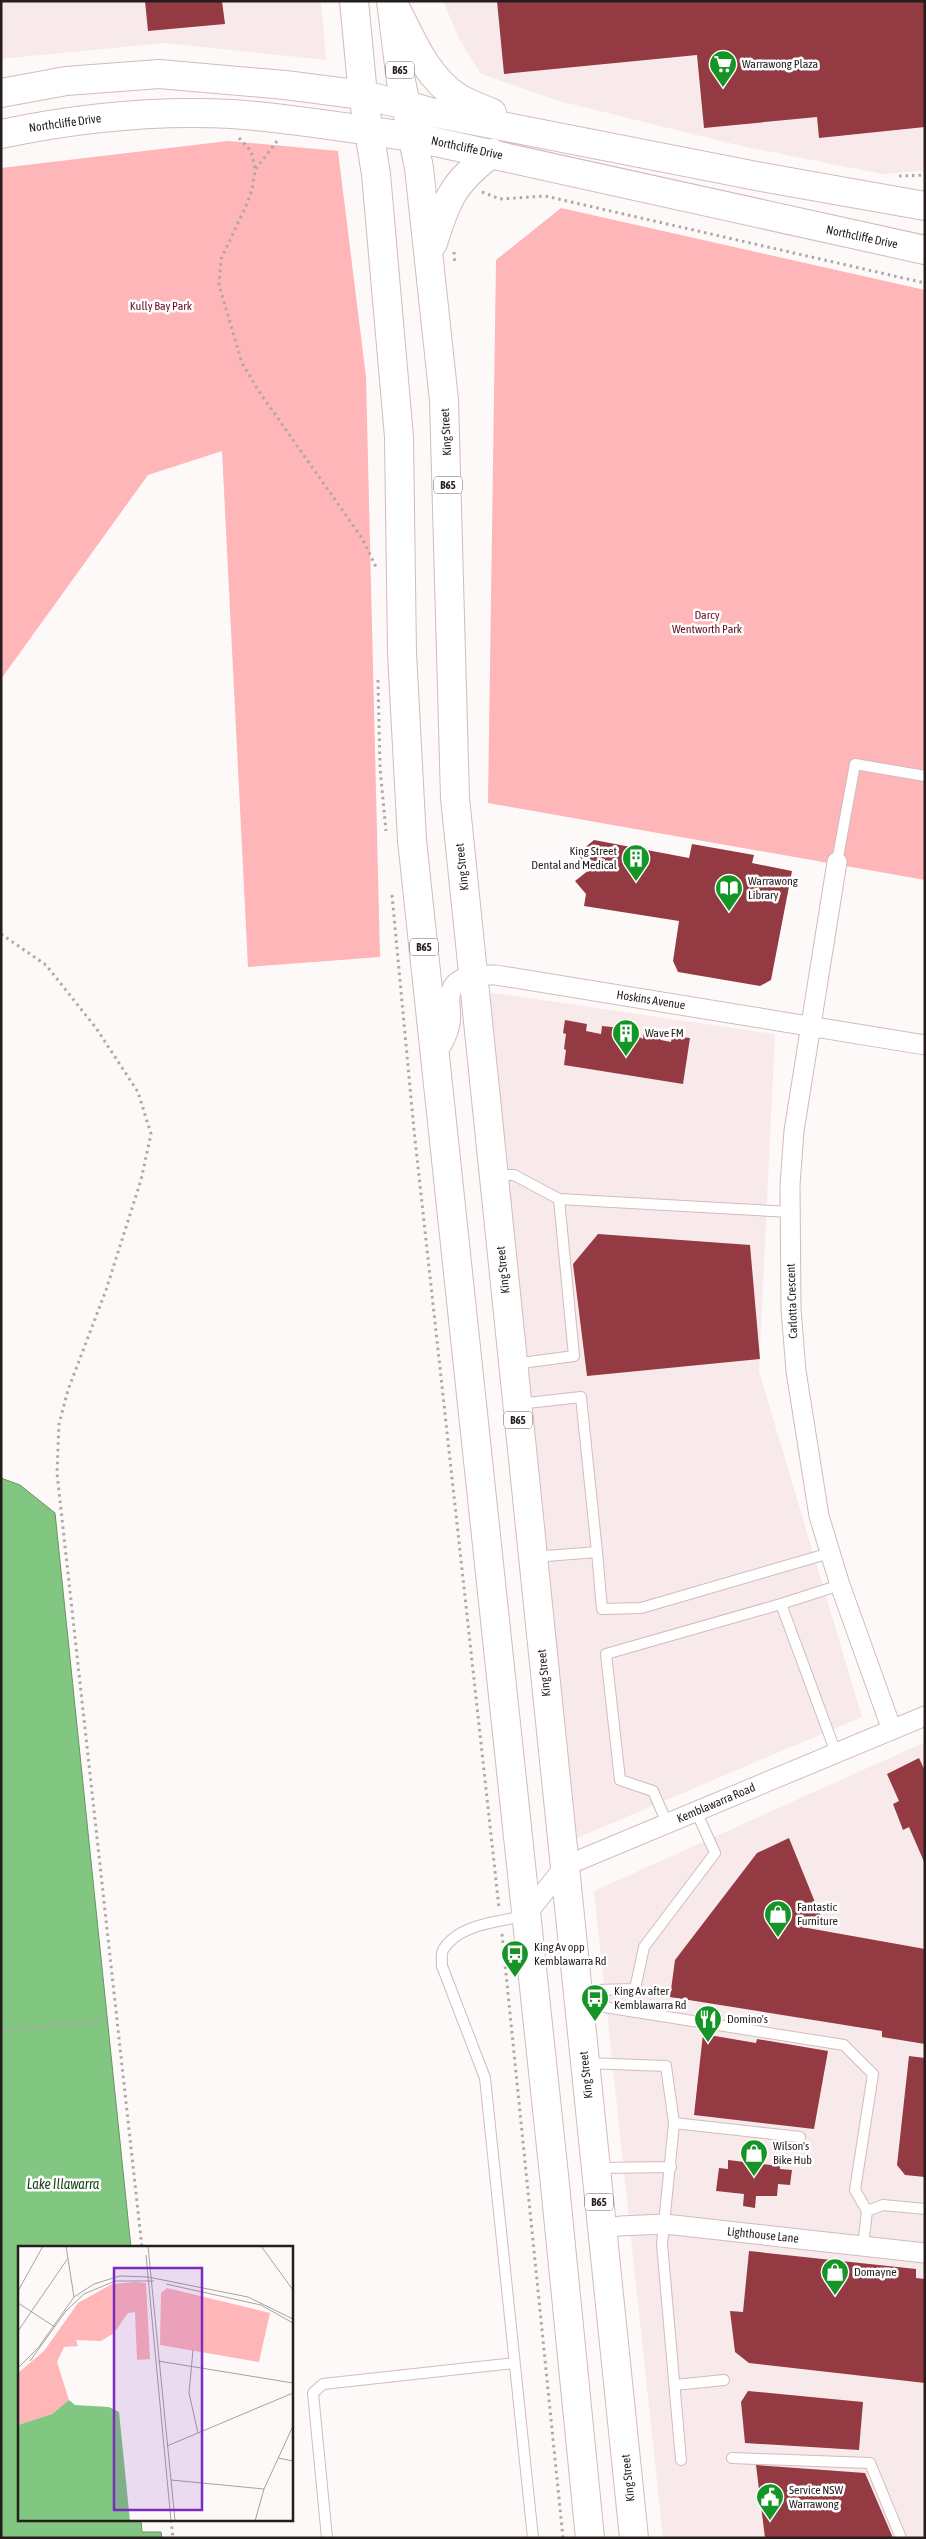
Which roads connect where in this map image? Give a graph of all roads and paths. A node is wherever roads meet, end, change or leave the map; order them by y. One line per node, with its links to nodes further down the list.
1 (354, 1): 4 (main road, B65)
2 (392, 1): 5 (main road, King Street / B65); 7 (main road)
3 (1, 93): 4 (main road)
4 (363, 95): 5 (main road); 6 (main road, B65)
5 (406, 105): 7 (main road); 10 (main road, King Street / B65)
6 (369, 131): 8 (main road, Northcliffe Drive); 10 (main road, Northcliffe Drive); 31 (main road, B65)
7 (532, 132): 17 (main road)
8 (1, 134)
9 (233, 137): 11 (path)
10 (413, 137): 14 (main road, Northcliffe Drive); 19 (main road, King Street / B65)
11 (239, 138): 12 (path); 15 (path)
12 (248, 138)
13 (268, 139): 15 (path)
14 (492, 153): 18 (main road, Northcliffe Drive); 19 (main road)
15 (255, 170): 21 (path)
16 (472, 188): 20 (path)
17 (925, 206)
18 (925, 250)
19 (430, 252): 28 (main road, King Street / B65)
20 (925, 282)
21 (376, 573)
22 (378, 670): 24 (path)
23 (925, 776): 25 (lane)
24 (387, 837)
25 (837, 862): 29 (street, Carlotta Crescent)
26 (392, 886): 48 (path)
27 (1, 934): 61 (path)
28 (473, 974): 29 (street, Hoskins Avenue); 31 (street); 32 (main road, King Street / B65)
29 (809, 1025): 30 (street, Hoskins Avenue); 34 (street, Carlotta Crescent)
30 (925, 1045)
31 (435, 1055): 48 (main road, B65)
32 (494, 1175): 33 (lane); 35 (main road, King Street / B65)
33 (559, 1198): 34 (lane); 35 (lane)
34 (790, 1212): 38 (street, Carlotta Crescent)
35 (513, 1364): 36 (main road, King Street / B65)
36 (517, 1404): 37 (lane); 39 (main road, King Street / B65)
37 (597, 1552): 38 (lane); 39 (lane)
38 (830, 1552): 40 (street, Carlotta Crescent)
39 (532, 1557): 47 (main road, King Street / B65)
40 (840, 1585): 41 (lane); 43 (street, Carlotta Crescent)
41 (781, 1604): 44 (lane); 46 (lane)
42 (925, 1716): 43 (street, Kemblawarra Road)
43 (892, 1730): 44 (street, Kemblawarra Road)
44 (836, 1753): 45 (street, Kemblawarra Road)
45 (696, 1811): 46 (street, Kemblawarra Road); 49 (lane)
46 (668, 1823): 47 (street, Kemblawarra Road)
47 (565, 1866): 48 (street, Kemblawarra Road); 49 (main road, King Street / B65)
48 (513, 1919): 64 (lane); 73 (path); 74 (main road, B65)
49 (578, 2000): 52 (main road, King Street / B65); 58 (lane)
50 (108, 2020): 51 (path)
51 (1, 2031)
52 (585, 2062): 53 (lane); 56 (main road, King Street / B65)
53 (674, 2123): 54 (lane); 55 (lane)
54 (800, 2137)
55 (671, 2167): 56 (lane); 59 (lane)
56 (595, 2168): 60 (main road, King Street / B65)
57 (925, 2209): 58 (lane)
58 (866, 2211): 62 (lane)
59 (664, 2224): 60 (street, Lighthouse Lane); 62 (street, Lighthouse Lane); 66 (lane)
60 (602, 2229): 75 (main road, King Street / B65)
61 (142, 2246)
62 (863, 2246): 63 (street, Lighthouse Lane)
63 (925, 2253)
64 (514, 2364): 71 (lane); 72 (lane)
65 (724, 2380): 66 (lane)
66 (675, 2385): 68 (lane)
67 (732, 2458): 76 (lane)
68 (681, 2460)
69 (171, 2522): 70 (path)
70 (173, 2538)
71 (327, 2538)
72 (534, 2538)
73 (563, 2538)
74 (590, 2538)
75 (634, 2538)
76 (901, 2538)

